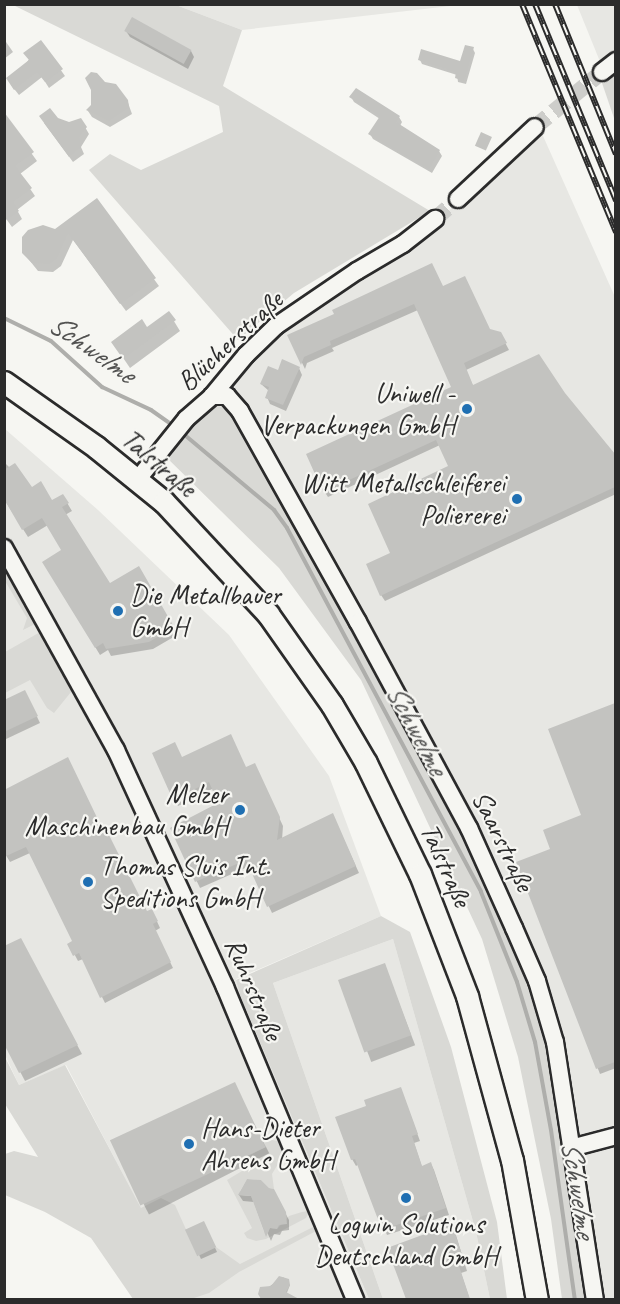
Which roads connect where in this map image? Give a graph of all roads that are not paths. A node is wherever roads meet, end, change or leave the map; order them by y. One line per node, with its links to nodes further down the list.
1 (615, 61): 2 (street)
2 (602, 72)
3 (535, 127): 4 (street)
4 (458, 199)
5 (435, 219): 7 (street, Blücherstraße)
6 (4, 382): 8 (main road, Talstraße)
7 (212, 396): 8 (street, Blücherstraße); 11 (street, Saarstraße)
8 (138, 479): 13 (main road, Talstraße)
9 (4, 548): 12 (street, Ruhrstraße)
10 (615, 1136): 11 (street)
11 (571, 1148): 14 (street, Saarstraße)
12 (355, 1299)
13 (537, 1299)
14 (595, 1299)

